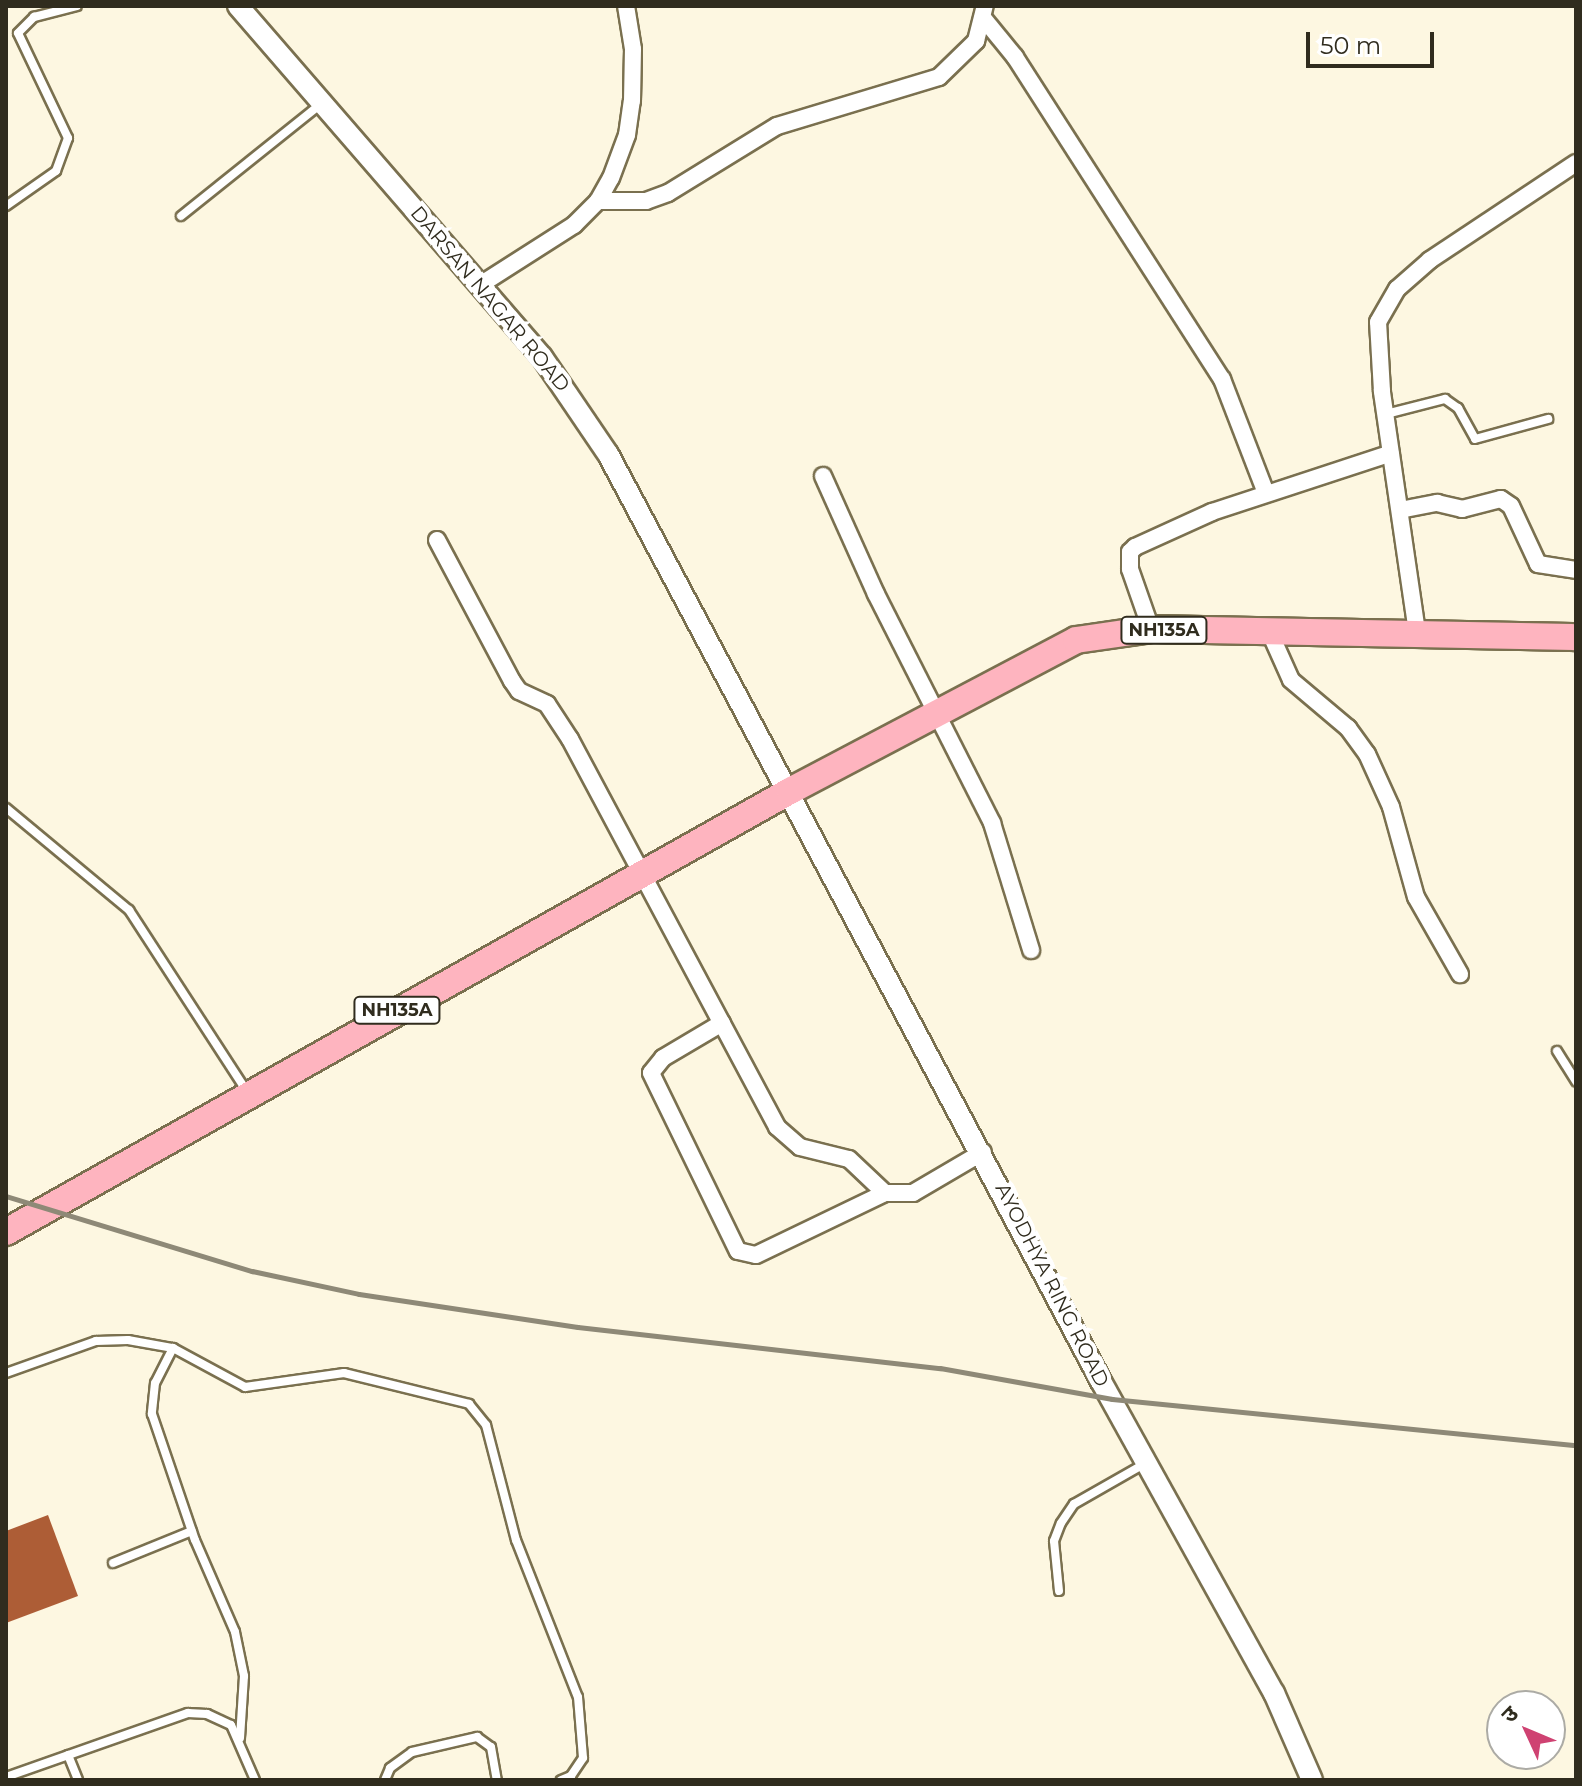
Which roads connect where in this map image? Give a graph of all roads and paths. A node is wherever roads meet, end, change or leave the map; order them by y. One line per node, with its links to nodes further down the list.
1 (77, 6): 8 (lane)
2 (238, 6): 5 (street, DARSAN NAGAR ROAD)
3 (626, 6): 7 (street)
4 (984, 13): 7 (street); 15 (street)
5 (323, 102): 9 (lane); 10 (street, DARSAN NAGAR ROAD)
6 (1576, 163): 11 (street)
7 (598, 201): 10 (street)
8 (6, 206)
9 (181, 216)
10 (480, 285): 24 (street, DARSAN NAGAR ROAD)
11 (1385, 414): 12 (lane); 13 (street)
12 (1548, 419)
13 (1391, 453): 15 (street); 16 (street)
14 (823, 476): 23 (street)
15 (1266, 493): 19 (street)
16 (1400, 510): 18 (street); 20 (street)
17 (437, 540): 26 (street)
18 (1576, 570)
19 (1151, 629): 21 (highway, NH135A); 23 (highway, NH135A)
20 (1417, 632): 21 (highway, NH135A); 22 (highway, NH135A)
21 (1270, 633): 28 (street)
22 (1576, 637)
23 (934, 712): 24 (highway, NH135A); 27 (street)
24 (790, 791): 26 (highway, NH135A); 33 (street, AYODHYA RING ROAD)
25 (6, 808): 32 (lane)
26 (644, 873): 29 (street); 32 (highway, NH135A)
27 (1031, 950)
28 (1460, 974)
29 (722, 1023): 34 (street); 34 (street)
30 (1557, 1051): 31 (lane)
31 (1576, 1082)
32 (251, 1097): 35 (highway, NH135A)
33 (983, 1152): 34 (street); 38 (street, AYODHYA RING ROAD)
34 (885, 1193)
35 (6, 1232)
36 (173, 1348): 37 (lane); 39 (lane); 49 (lane)
37 (6, 1373)
38 (1147, 1463): 41 (lane); 50 (street, AYODHYA RING ROAD)
39 (192, 1531): 40 (lane); 42 (lane)
40 (113, 1563)
41 (1059, 1591)
42 (240, 1738): 43 (lane); 46 (lane)
43 (68, 1755): 44 (lane); 45 (lane)
44 (6, 1777)
45 (78, 1780)
46 (255, 1780)
47 (385, 1780): 48 (lane)
48 (497, 1780)
49 (561, 1780)
50 (1312, 1780)

